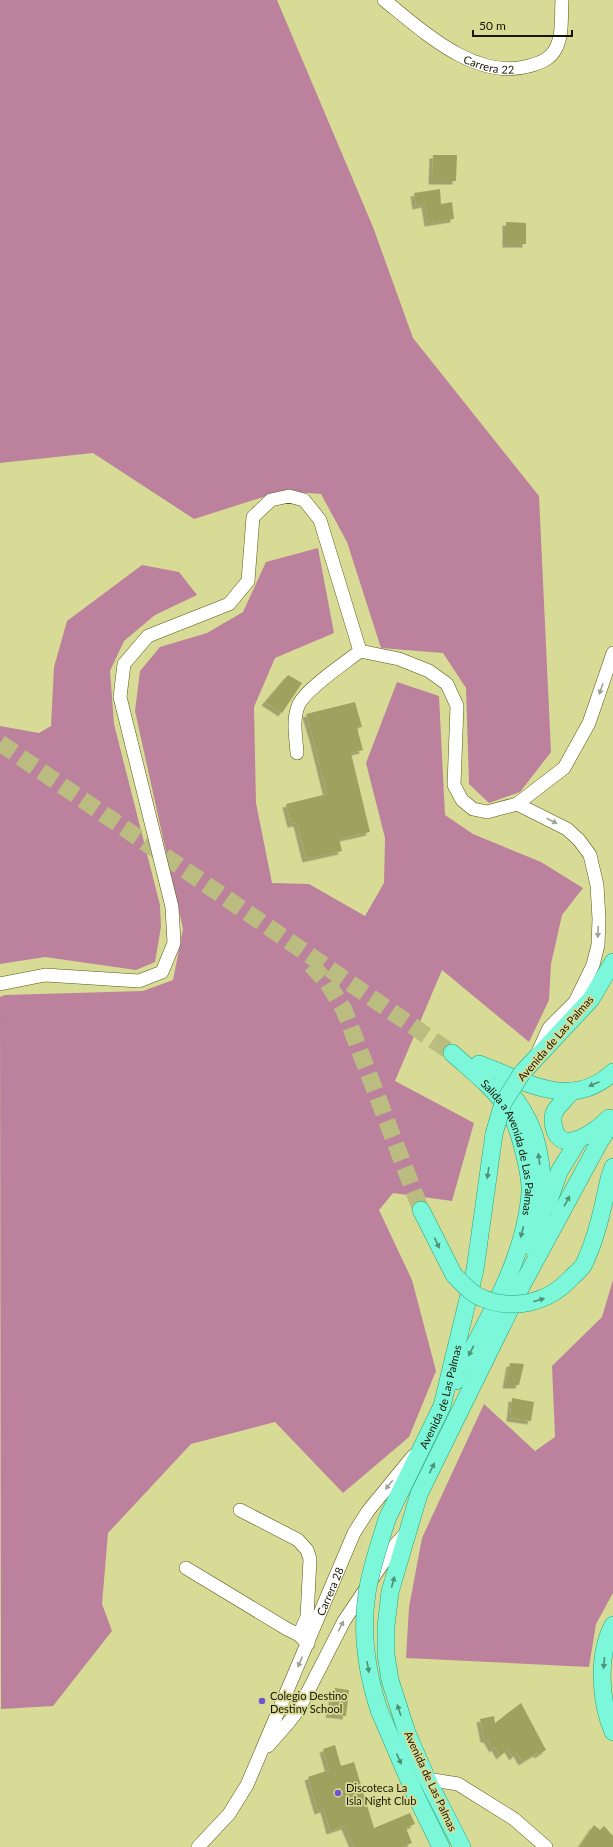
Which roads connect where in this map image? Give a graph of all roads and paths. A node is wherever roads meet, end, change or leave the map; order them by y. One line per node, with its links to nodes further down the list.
1 (384, 0): 2 (street, Carrera 22)
2 (562, 0)
3 (360, 651): 5 (street); 6 (street); 8 (street)
4 (613, 652): 6 (street, one-way to 6)
5 (297, 753)
6 (517, 804): 9 (street, one-way to 9)
7 (613, 962): 9 (main road, Avenida de Las Palmas)
8 (0, 984)
9 (535, 1060): 20 (main road, Avenida de Las Palmas, one-way to 20, bridge)
10 (479, 1064): 12 (main road); 18 (main road, one-way to 10); 20 (main road, Salida a Avenida de Las Palmas, one-way to 20)
11 (613, 1072): 12 (main road, one-way to 12)
12 (572, 1092): 15 (main road)
13 (613, 1114): 15 (main road)
14 (613, 1120): 19 (main road, Avenida de Las Palmas, one-way to 14)
15 (579, 1139): 18 (main road)
16 (611, 1173): 17 (main road, one-way to 16, bridge)
17 (421, 1210)
18 (540, 1225): 19 (main road)
19 (522, 1285): 23 (main road, Avenida de Las Palmas, one-way to 19)
20 (442, 1406): 21 (main road, Avenida de Las Palmas)
21 (423, 1444): 26 (street, Carrera 28, one-way to 26); 33 (main road, Avenida de Las Palmas, one-way to 33, bridge)
22 (240, 1510): 26 (street)
23 (408, 1530): 28 (street, Carrera 28, one-way to 23); 31 (main road, Avenida de Las Palmas, one-way to 23)
24 (186, 1568): 26 (street)
25 (613, 1625): 29 (main road, one-way to 29)
26 (303, 1639): 27 (street, Carrera 28, one-way to 27)
27 (283, 1701): 28 (street); 30 (street, Carrera 28)
28 (299, 1709): 30 (street, Carrera 28)
29 (613, 1732)
30 (262, 1753): 32 (street, Carrera 28)
31 (427, 1779): 34 (main road, Avenida de Las Palmas); 35 (street)
32 (198, 1847)
33 (441, 1847)
34 (462, 1847)
35 (546, 1847)

